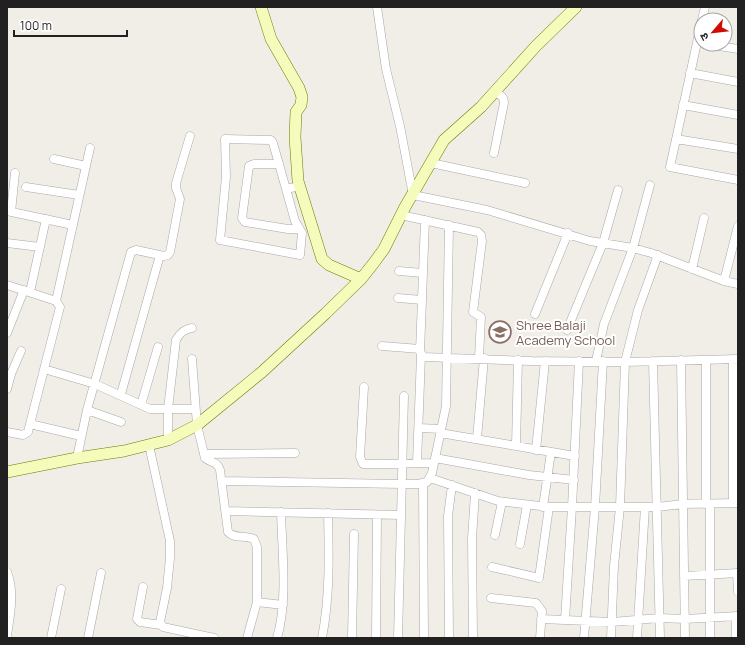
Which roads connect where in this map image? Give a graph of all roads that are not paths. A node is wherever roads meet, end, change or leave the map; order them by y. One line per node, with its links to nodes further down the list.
1 (261, 7): 23 (street)
2 (377, 7): 28 (street)
3 (576, 7): 7 (street)
4 (696, 52): 5 (street)
5 (690, 73): 6 (street); 8 (street)
6 (738, 82)
7 (494, 92): 14 (street); 16 (street)
8 (683, 105): 9 (street); 11 (street)
9 (738, 115)
10 (190, 136): 43 (street)
11 (676, 139): 13 (street); 20 (street)
12 (90, 148): 18 (street)
13 (738, 149)
14 (494, 153)
15 (54, 159): 18 (street)
16 (430, 163): 21 (street); 28 (street)
17 (279, 164): 25 (street); 37 (street); 37 (street)
18 (86, 166): 27 (street)
19 (15, 173): 29 (street)
20 (738, 180)
21 (525, 183)
22 (650, 185): 42 (street)
23 (300, 186): 25 (street); 48 (street)
24 (26, 187): 27 (street)
25 (286, 189): 37 (street)
26 (618, 190): 40 (street)
27 (79, 195): 34 (street)
28 (413, 195): 30 (street); 38 (street)
29 (9, 211): 32 (street)
30 (401, 215): 33 (street); 48 (street)
31 (704, 218): 45 (street)
32 (46, 219): 34 (street); 41 (street)
33 (425, 220): 35 (street); 47 (street)
34 (73, 225): 55 (street)
35 (449, 225): 64 (street); 65 (street)
36 (738, 226): 49 (street)
37 (299, 228)
38 (568, 233): 40 (street); 56 (street)
39 (7, 243): 41 (street)
40 (602, 243): 42 (street); 58 (street)
41 (40, 248): 52 (street)
42 (633, 248): 44 (street); 73 (street)
43 (160, 255): 77 (street); 80 (street)
44 (658, 256): 45 (street); 75 (street)
45 (692, 269): 49 (street)
46 (399, 271): 47 (street)
47 (423, 273): 54 (street)
48 (361, 279): 88 (street)
49 (724, 281): 50 (street)
50 (738, 284)
51 (7, 285): 52 (street)
52 (27, 291): 55 (street); 59 (street)
53 (398, 298): 54 (street)
54 (422, 300): 63 (street)
55 (56, 301): 76 (street)
56 (535, 314)
57 (192, 328): 83 (street)
58 (567, 330)
59 (7, 333)
60 (382, 346): 63 (street)
61 (158, 347): 82 (street)
62 (21, 351): 79 (street)
63 (421, 352): 64 (street); 89 (street)
64 (447, 357): 65 (street); 90 (street)
65 (481, 358): 68 (street); 93 (street)
66 (192, 359): 84 (street)
67 (736, 359): 70 (street); 115 (street)
68 (518, 360): 71 (street); 96 (street)
69 (680, 360): 70 (street); 74 (street); 116 (street)
70 (706, 360): 117 (street)
71 (545, 361): 72 (street); 97 (street)
72 (579, 361): 73 (street); 101 (street)
73 (599, 361): 75 (street); 120 (street)
74 (653, 361): 75 (street); 123 (street)
75 (624, 362): 121 (street)
76 (44, 369): 77 (street); 87 (street)
77 (95, 384): 80 (street); 85 (street)
78 (364, 387): 105 (street)
79 (7, 389)
80 (121, 394): 82 (street)
81 (404, 396): 105 (street)
82 (141, 405): 83 (street)
83 (168, 408): 84 (street); 94 (street)
84 (195, 409): 88 (street)
85 (87, 410): 86 (street); 92 (street)
86 (121, 422)
87 (30, 424): 91 (street); 92 (street)
88 (197, 425): 94 (street); 100 (street)
89 (419, 428): 90 (street); 104 (street)
90 (440, 431): 93 (street); 103 (street)
91 (7, 432)
92 (81, 436): 102 (street)
93 (476, 439): 96 (street)
94 (168, 440): 95 (street)
95 (149, 445): 102 (street); 154 (street)
96 (516, 446): 97 (street)
97 (536, 450): 98 (street)
98 (551, 452): 101 (street); 107 (street)
99 (295, 453): 100 (street)
100 (204, 454): 109 (street)
101 (575, 456): 108 (street)
102 (77, 458): 106 (street)
103 (434, 461): 104 (street); 107 (street); 110 (street)
104 (417, 463): 105 (street)
105 (402, 464): 111 (street)
106 (7, 472)
107 (547, 477): 108 (street); 119 (street)
108 (574, 480): 124 (street)
109 (223, 481): 111 (street); 125 (street)
110 (427, 481): 111 (street); 112 (street); 166 (street)
111 (402, 484): 129 (street)
112 (452, 485): 113 (street); 167 (street)
113 (475, 493): 114 (street); 168 (street)
114 (502, 502): 118 (street); 131 (street)
115 (736, 503): 117 (street)
116 (683, 504): 117 (street); 123 (street); 138 (street)
117 (708, 504): 137 (street)
118 (527, 505): 119 (street); 132 (street)
119 (546, 507): 124 (street); 133 (street)
120 (595, 507): 121 (street); 124 (street); 152 (street)
121 (620, 507): 122 (street); 153 (street)
122 (645, 507): 123 (street); 151 (street)
123 (657, 507): 146 (street)
124 (572, 508): 150 (street)
125 (226, 511): 126 (street); 143 (street)
126 (281, 512): 127 (street); 144 (street)
127 (328, 514): 128 (street); 162 (street)
128 (377, 514): 129 (street); 164 (street)
129 (401, 515): 165 (street)
130 (354, 534): 163 (street)
131 (495, 535)
132 (520, 544)
133 (492, 567)
134 (7, 572): 156 (street)
135 (101, 573): 158 (street)
136 (738, 573): 137 (street); 141 (street)
137 (710, 575): 138 (street); 147 (street)
138 (684, 576): 149 (street)
139 (143, 587): 154 (street)
140 (61, 590): 157 (street)
141 (738, 592)
142 (491, 598): 148 (street)
143 (257, 602): 144 (street); 160 (street)
144 (283, 605): 161 (street)
145 (737, 616): 147 (street); 176 (street)
146 (659, 618): 149 (street); 151 (street); 173 (street)
147 (710, 618): 149 (street); 175 (street)
148 (541, 619): 150 (street); 169 (street)
149 (685, 619): 174 (street)
150 (565, 620): 152 (street)
151 (638, 620): 153 (street); 172 (street)
152 (585, 621): 153 (street); 170 (street)
153 (612, 622): 171 (street)
154 (160, 625): 155 (street)
155 (187, 635): 159 (street)
156 (7, 636)
157 (52, 638)
158 (88, 638)
159 (214, 638)
160 (247, 638)
161 (277, 638)
162 (322, 638)
163 (352, 638)
164 (376, 638)
165 (398, 638)
166 (424, 638)
167 (449, 638)
168 (473, 638)
169 (540, 638)
170 (584, 638)
171 (611, 638)
172 (637, 638)
173 (660, 638)
174 (685, 638)
175 (710, 638)
176 (736, 638)

